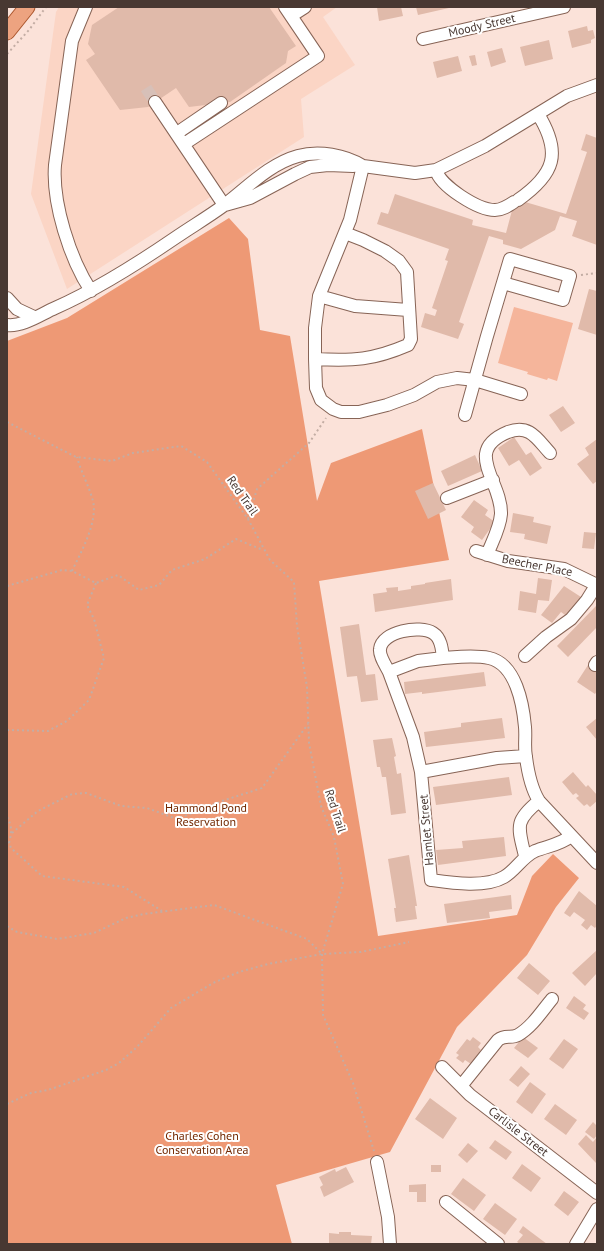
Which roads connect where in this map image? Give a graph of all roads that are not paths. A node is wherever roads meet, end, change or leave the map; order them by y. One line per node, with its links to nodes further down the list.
1 (27, 7): 6 (main road)
2 (86, 7): 19 (street)
3 (305, 7): 5 (street)
4 (564, 7): 7 (street, Moody Street)
5 (288, 12): 13 (street)
6 (7, 32)
7 (423, 39)
8 (597, 85): 11 (street)
9 (155, 102): 12 (street)
10 (221, 103): 12 (street)
11 (538, 114): 15 (street); 15 (street)
12 (177, 133): 13 (street)
13 (184, 144): 16 (street)
14 (363, 166): 15 (street); 16 (street); 17 (street)
15 (436, 170)
16 (224, 205): 19 (street)
17 (345, 233): 20 (street); 22 (street)
18 (503, 283): 18 (street); 26 (street)
19 (91, 290): 23 (street)
20 (319, 296): 22 (street); 25 (street)
21 (7, 298): 23 (street)
22 (408, 310): 25 (street)
23 (34, 317): 24 (street)
24 (7, 324)
25 (315, 359): 26 (street)
26 (474, 380): 27 (street); 28 (street)
27 (520, 394)
28 (465, 415)
29 (550, 453): 30 (street)
30 (493, 480): 31 (street); 32 (street, Beecher Place)
31 (447, 498)
32 (597, 584): 33 (street)
33 (525, 656)
34 (443, 658): 35 (street); 35 (street, Hamlet Street); 36 (street)
35 (389, 672): 37 (street, Hamlet Street)
36 (526, 756): 37 (street); 38 (street)
37 (422, 772): 40 (street, Hamlet Street)
38 (539, 801): 39 (street); 40 (street)
39 (571, 836): 40 (street, Hamlet Street); 41 (street)
40 (525, 856)
41 (597, 863)
42 (552, 999): 44 (street)
43 (442, 1067): 44 (street, Carlisle Street)
44 (461, 1086): 46 (street, Carlisle Street)
45 (377, 1162): 49 (street)
46 (597, 1193)
47 (446, 1202): 50 (street)
48 (597, 1209): 51 (street)
49 (390, 1244)
50 (498, 1244)
51 (576, 1244)

